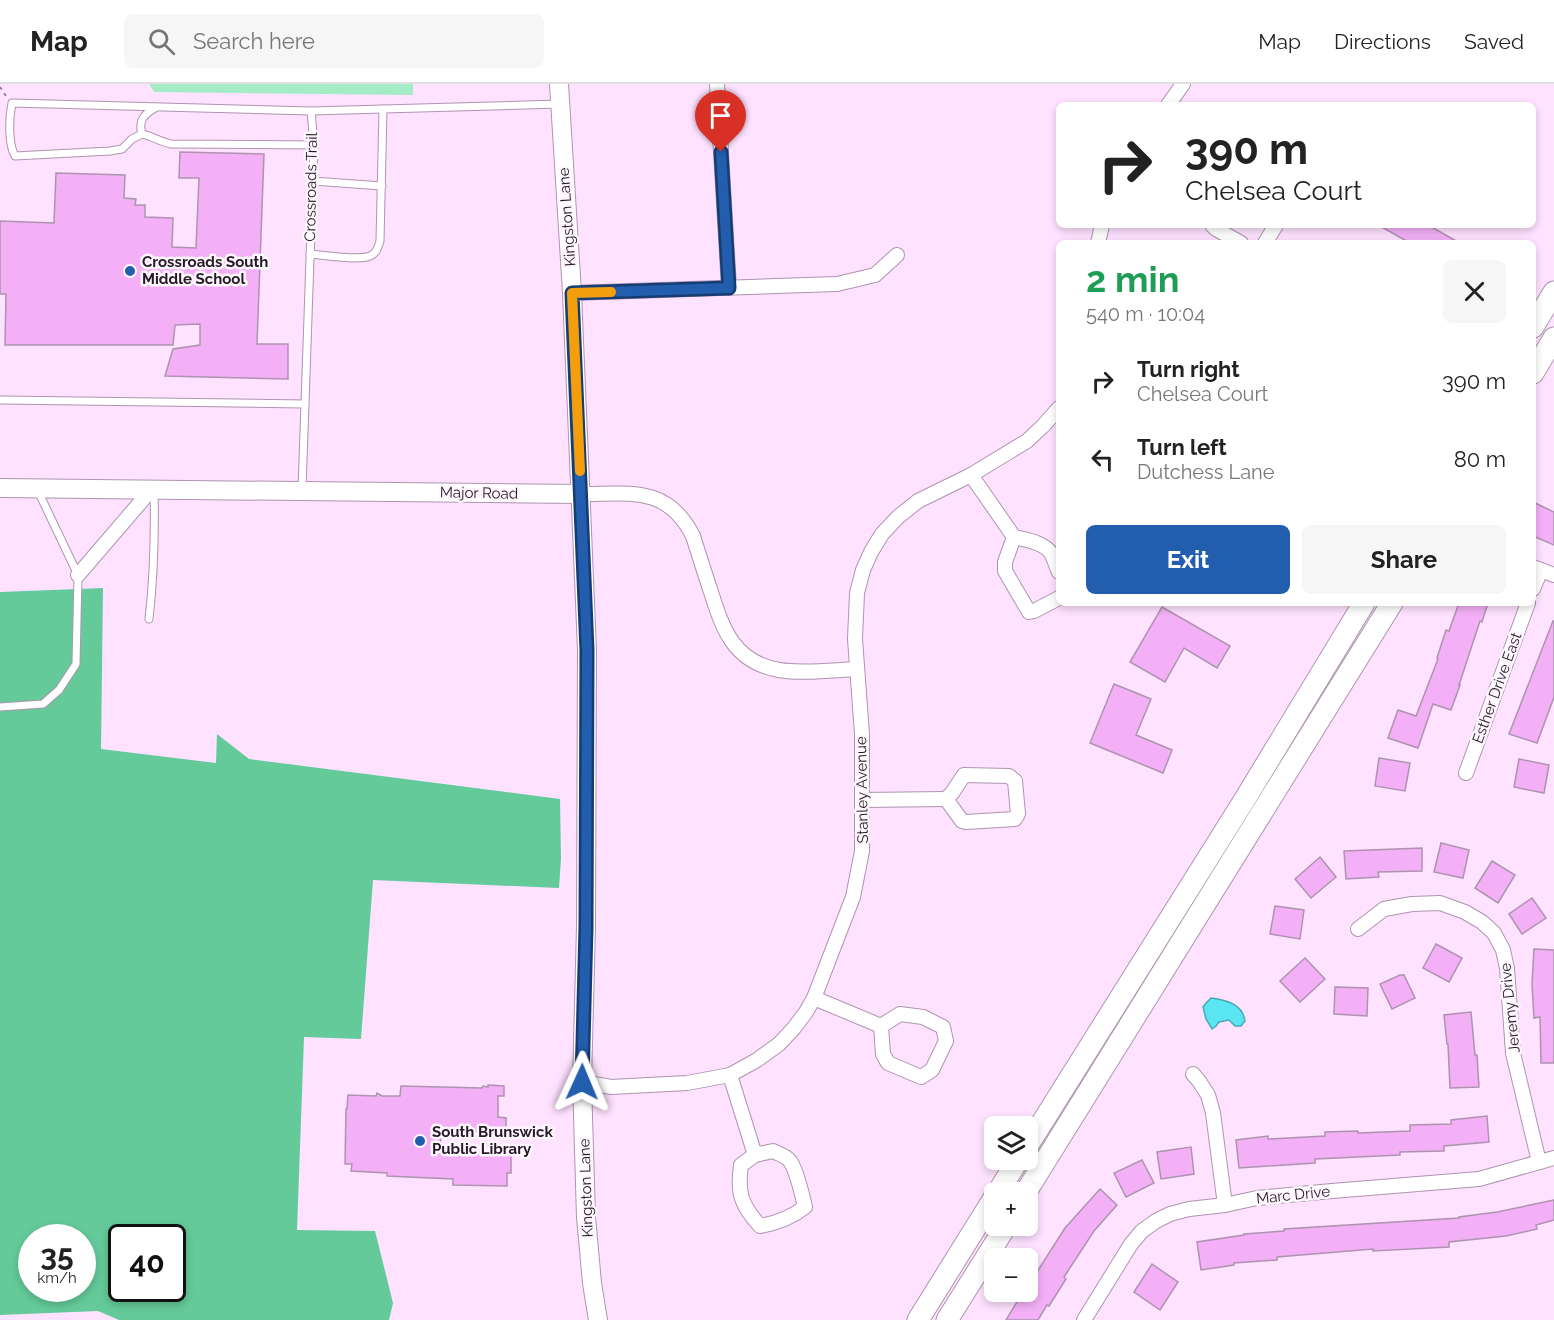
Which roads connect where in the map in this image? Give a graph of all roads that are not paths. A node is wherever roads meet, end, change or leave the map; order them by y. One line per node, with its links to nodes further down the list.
1 (559, 84): 5 (street, Kingston Lane)
2 (717, 84): 17 (street)
3 (1182, 84): 4 (street)
4 (1169, 102)
5 (560, 104): 7 (lane); 19 (street, Kingston Lane)
6 (158, 107): 8 (lane, Crossroads Trail); 9 (lane); 9 (lane, Crossroads Trail)
7 (383, 109): 8 (lane); 12 (lane)
8 (311, 111): 10 (lane, Crossroads Trail)
9 (142, 134): 10 (lane)
10 (314, 145): 11 (lane, Crossroads Trail)
11 (313, 181): 12 (lane); 15 (lane, Crossroads Trail)
12 (382, 186): 15 (lane)
13 (1215, 228): 14 (street)
14 (1236, 240)
15 (310, 254): 24 (lane, Crossroads Trail)
16 (897, 255): 17 (street)
17 (729, 288): 19 (street)
18 (1554, 292): 20 (main road)
19 (572, 293): 31 (street, Kingston Lane)
20 (1536, 322)
21 (1554, 338): 22 (main road)
22 (1536, 368)
23 (0, 400): 24 (lane)
24 (305, 404): 30 (lane, Crossroads Trail)
25 (1056, 411): 26 (street, Stanley Avenue)
26 (972, 476): 32 (street); 42 (street, Stanley Avenue)
27 (0, 489): 28 (street, Major Road)
28 (36, 489): 29 (street, Major Road); 35 (lane)
29 (153, 490): 30 (street, Major Road); 35 (street); 41 (lane)
30 (302, 491): 31 (street, Major Road)
31 (581, 494): 42 (street, Major Road); 52 (street, Kingston Lane)
32 (1014, 537): 33 (street); 37 (street)
33 (1056, 565)
34 (1543, 571): 36 (street)
35 (78, 575): 43 (lane)
36 (1536, 584)
37 (1056, 600)
38 (1362, 606): 53 (main road)
39 (1390, 606): 57 (main road)
40 (1527, 606): 44 (street, Esther Drive East)
41 (148, 620)
42 (857, 669): 46 (street, Stanley Avenue)
43 (0, 707)
44 (1466, 773)
45 (946, 799): 45 (street); 46 (street)
46 (862, 800): 48 (street, Stanley Avenue)
47 (1359, 929): 56 (street, Jeremy Drive)
48 (814, 998): 49 (street); 51 (street, Stanley Avenue)
49 (881, 1026): 49 (street)
50 (1193, 1074): 58 (street)
51 (730, 1075): 52 (street, Stanley Avenue); 54 (street)
52 (582, 1082): 61 (street, Kingston Lane)
53 (1038, 1129)
54 (755, 1155): 54 (street)
55 (1554, 1158): 56 (street, Marc Drive)
56 (1539, 1162): 58 (street, Marc Drive)
57 (1032, 1182)
58 (1225, 1205): 64 (street, Marc Drive)
59 (984, 1213): 62 (main road)
60 (1000, 1236): 63 (main road)
61 (598, 1320)
62 (918, 1320)
63 (947, 1320)
64 (1084, 1320)

